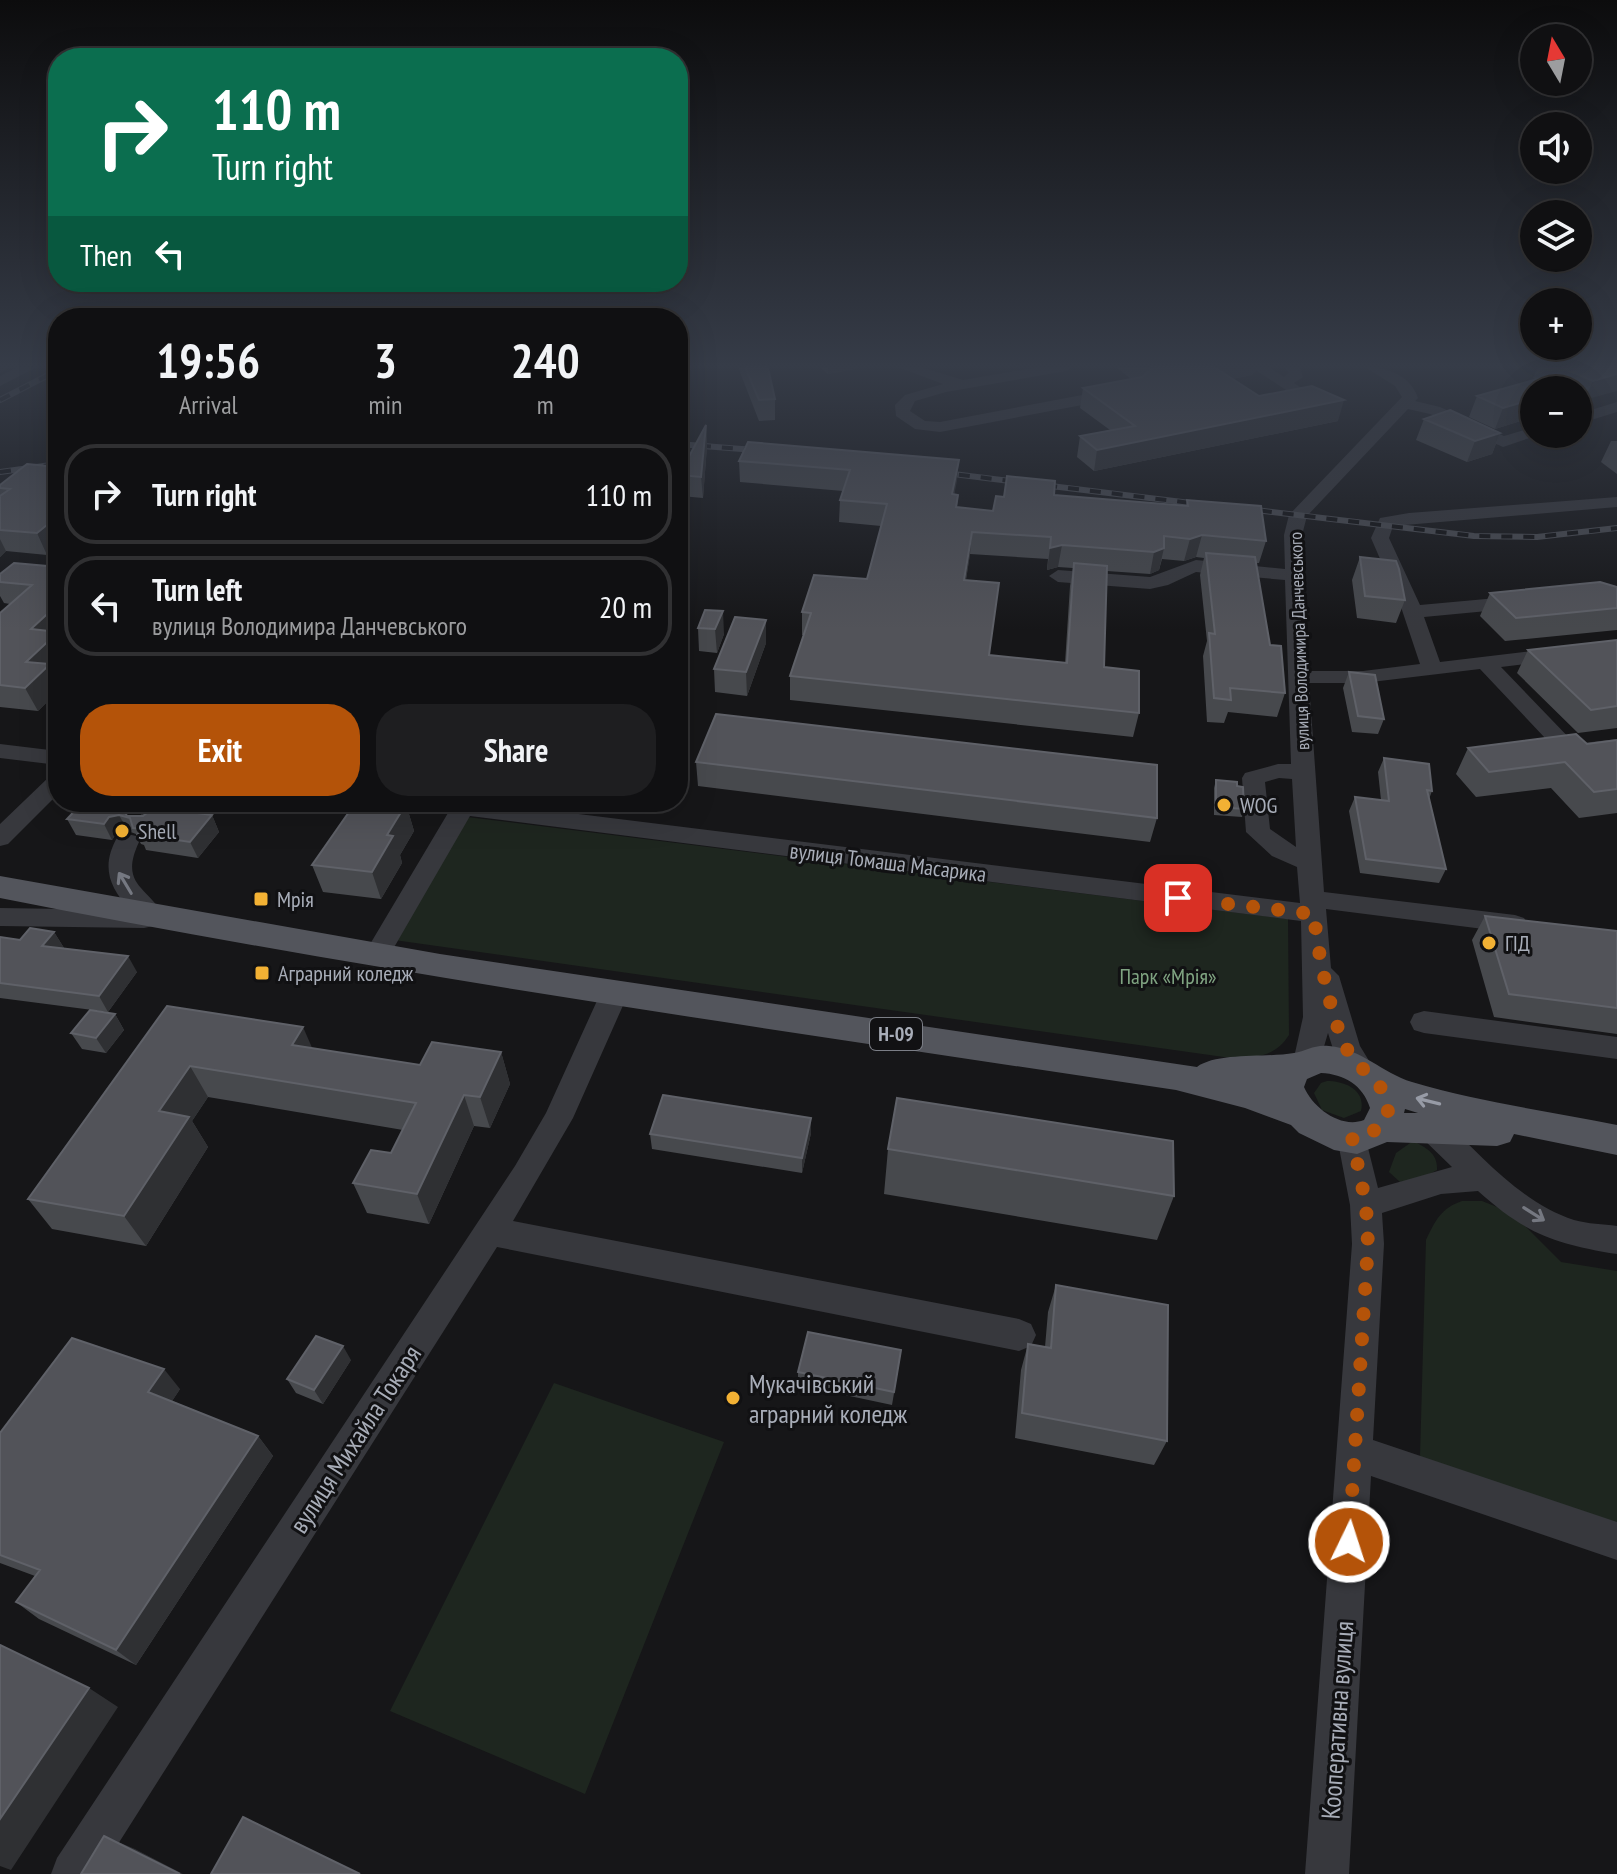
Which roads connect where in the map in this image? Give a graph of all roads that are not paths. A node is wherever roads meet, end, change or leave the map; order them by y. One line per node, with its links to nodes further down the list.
1 (1357, 454): 3 (street, вулиця Володимира Данчевського)
2 (1617, 502): 6 (street)
3 (1294, 575): 4 (street); 10 (street, вулиця Володимира Данчевського)
4 (1058, 576)
5 (1538, 600): 6 (street)
6 (1413, 612): 9 (street)
7 (1617, 647): 8 (street)
8 (1484, 661): 9 (street); 11 (street)
9 (1432, 668): 10 (street)
10 (1299, 677): 14 (street, вулиця Володимира Данчевського)
11 (1617, 746)
12 (0, 751): 13 (street)
13 (48, 757)
14 (1304, 772): 22 (street, вулиця Володимира Данчевського); 22 (street)
15 (48, 791): 20 (street)
16 (158, 812): 19 (street)
17 (460, 812): 28 (street)
18 (502, 812): 24 (street, вулиця Томаша Масарика)
19 (143, 823)
20 (0, 838)
21 (127, 842): 26 (street, one-way to 21)
22 (1309, 863): 24 (street, вулиця Володимира Данчевського)
23 (0, 887): 26 (main road)
24 (1314, 915): 27 (street, вулиця Томаша Масарика); 32 (street, вулиця Володимира Данчевського); 34 (street, вулиця Володимира Данчевського)
25 (0, 917): 26 (street)
26 (153, 918): 28 (main road)
27 (1542, 927)
28 (376, 956): 29 (main road)
29 (615, 992): 33 (main road, Н-09); 41 (street, вулиця Михайла Токаря)
30 (1424, 1022): 31 (street)
31 (1617, 1048)
32 (1302, 1064): 33 (main road, Н-09); 34 (main road, Н-09); 35 (main road)
33 (1176, 1076): 35 (main road, Н-09)
34 (1370, 1078): 37 (main road); 38 (main road, Н-09, one-way to 34)
35 (1299, 1113): 37 (main road, Н-09)
36 (1432, 1128): 37 (main road, Н-09); 38 (main road, Н-09); 39 (street)
37 (1366, 1132): 40 (street, Кооперативна вулиця)
38 (1602, 1137)
39 (1484, 1177): 40 (street); 42 (street, one-way to 42)
40 (1366, 1205): 44 (street, Кооперативна вулиця)
41 (490, 1231): 43 (street); 46 (street, вулиця Михайла Токаря)
42 (1617, 1240)
43 (1019, 1335)
44 (1355, 1452): 45 (street); 47 (street, Кооперативна вулиця)
45 (1617, 1541)
46 (73, 1874)
47 (1327, 1874)

